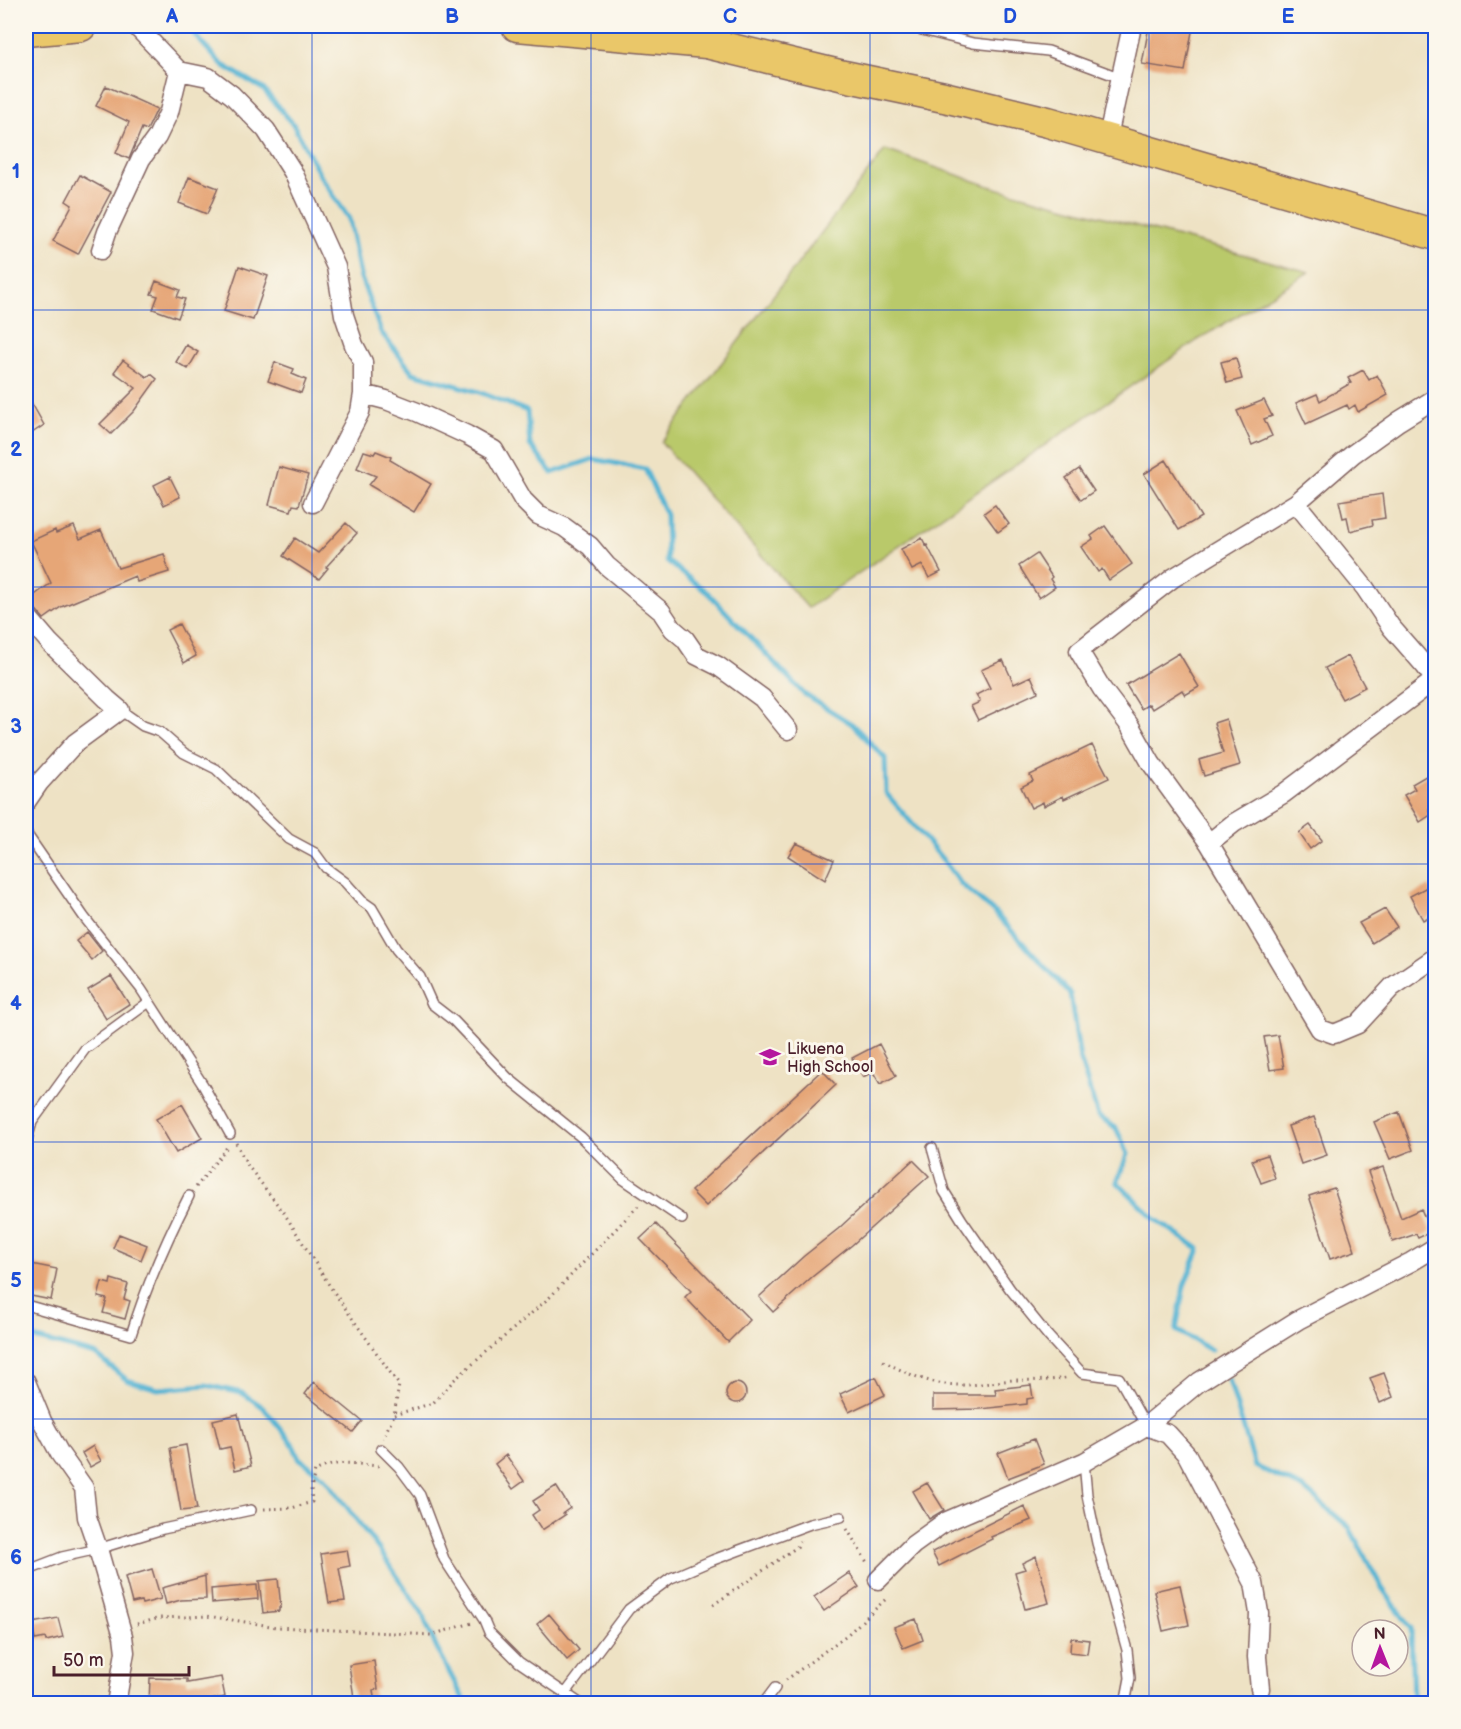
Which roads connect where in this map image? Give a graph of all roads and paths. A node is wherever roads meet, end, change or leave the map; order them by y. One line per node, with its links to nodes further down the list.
1 (81, 26): 6 (main road)
2 (136, 26): 8 (street)
3 (517, 26): 7 (main road)
4 (906, 26): 9 (lane)
5 (1132, 26): 9 (street)
6 (26, 31)
7 (707, 34): 10 (main road)
8 (179, 71): 12 (street); 13 (street)
9 (1121, 78): 10 (street)
10 (1107, 141): 11 (main road)
11 (1436, 235)
12 (101, 250)
13 (363, 394): 15 (street); 20 (street)
14 (1436, 398): 16 (street)
15 (313, 503)
16 (1296, 503): 18 (street); 23 (street)
17 (26, 615): 19 (street)
18 (1435, 680): 23 (street)
19 (120, 710): 21 (street); 30 (lane)
20 (788, 730)
21 (26, 802)
22 (26, 834): 25 (lane)
23 (1209, 843): 24 (street)
24 (1436, 957)
25 (149, 1002): 26 (lane); 27 (lane)
26 (230, 1134): 29 (path); 37 (path)
27 (26, 1143)
28 (932, 1148): 35 (lane)
29 (189, 1196): 33 (lane)
30 (648, 1196): 31 (lane); 37 (path)
31 (682, 1219)
32 (1436, 1247): 38 (street)
33 (26, 1305)
34 (884, 1361): 35 (path)
35 (1082, 1373): 38 (lane)
36 (26, 1382): 45 (street)
37 (394, 1415): 39 (path)
38 (1146, 1426): 40 (street); 52 (street)
39 (381, 1449): 41 (lane)
40 (1084, 1462): 47 (street); 57 (lane)
41 (399, 1467): 42 (path); 49 (lane)
42 (250, 1510): 45 (lane)
43 (841, 1517): 44 (lane); 47 (path)
44 (810, 1524): 48 (path); 53 (lane)
45 (98, 1549): 46 (lane); 50 (street)
46 (26, 1571)
47 (878, 1580): 51 (path)
48 (713, 1605)
49 (484, 1620): 50 (path); 53 (lane)
50 (121, 1629): 54 (street)
51 (775, 1689): 56 (lane)
52 (1260, 1689)
53 (565, 1694): 55 (lane)
54 (116, 1704)
55 (581, 1704)
56 (763, 1704)
57 (1125, 1704)

